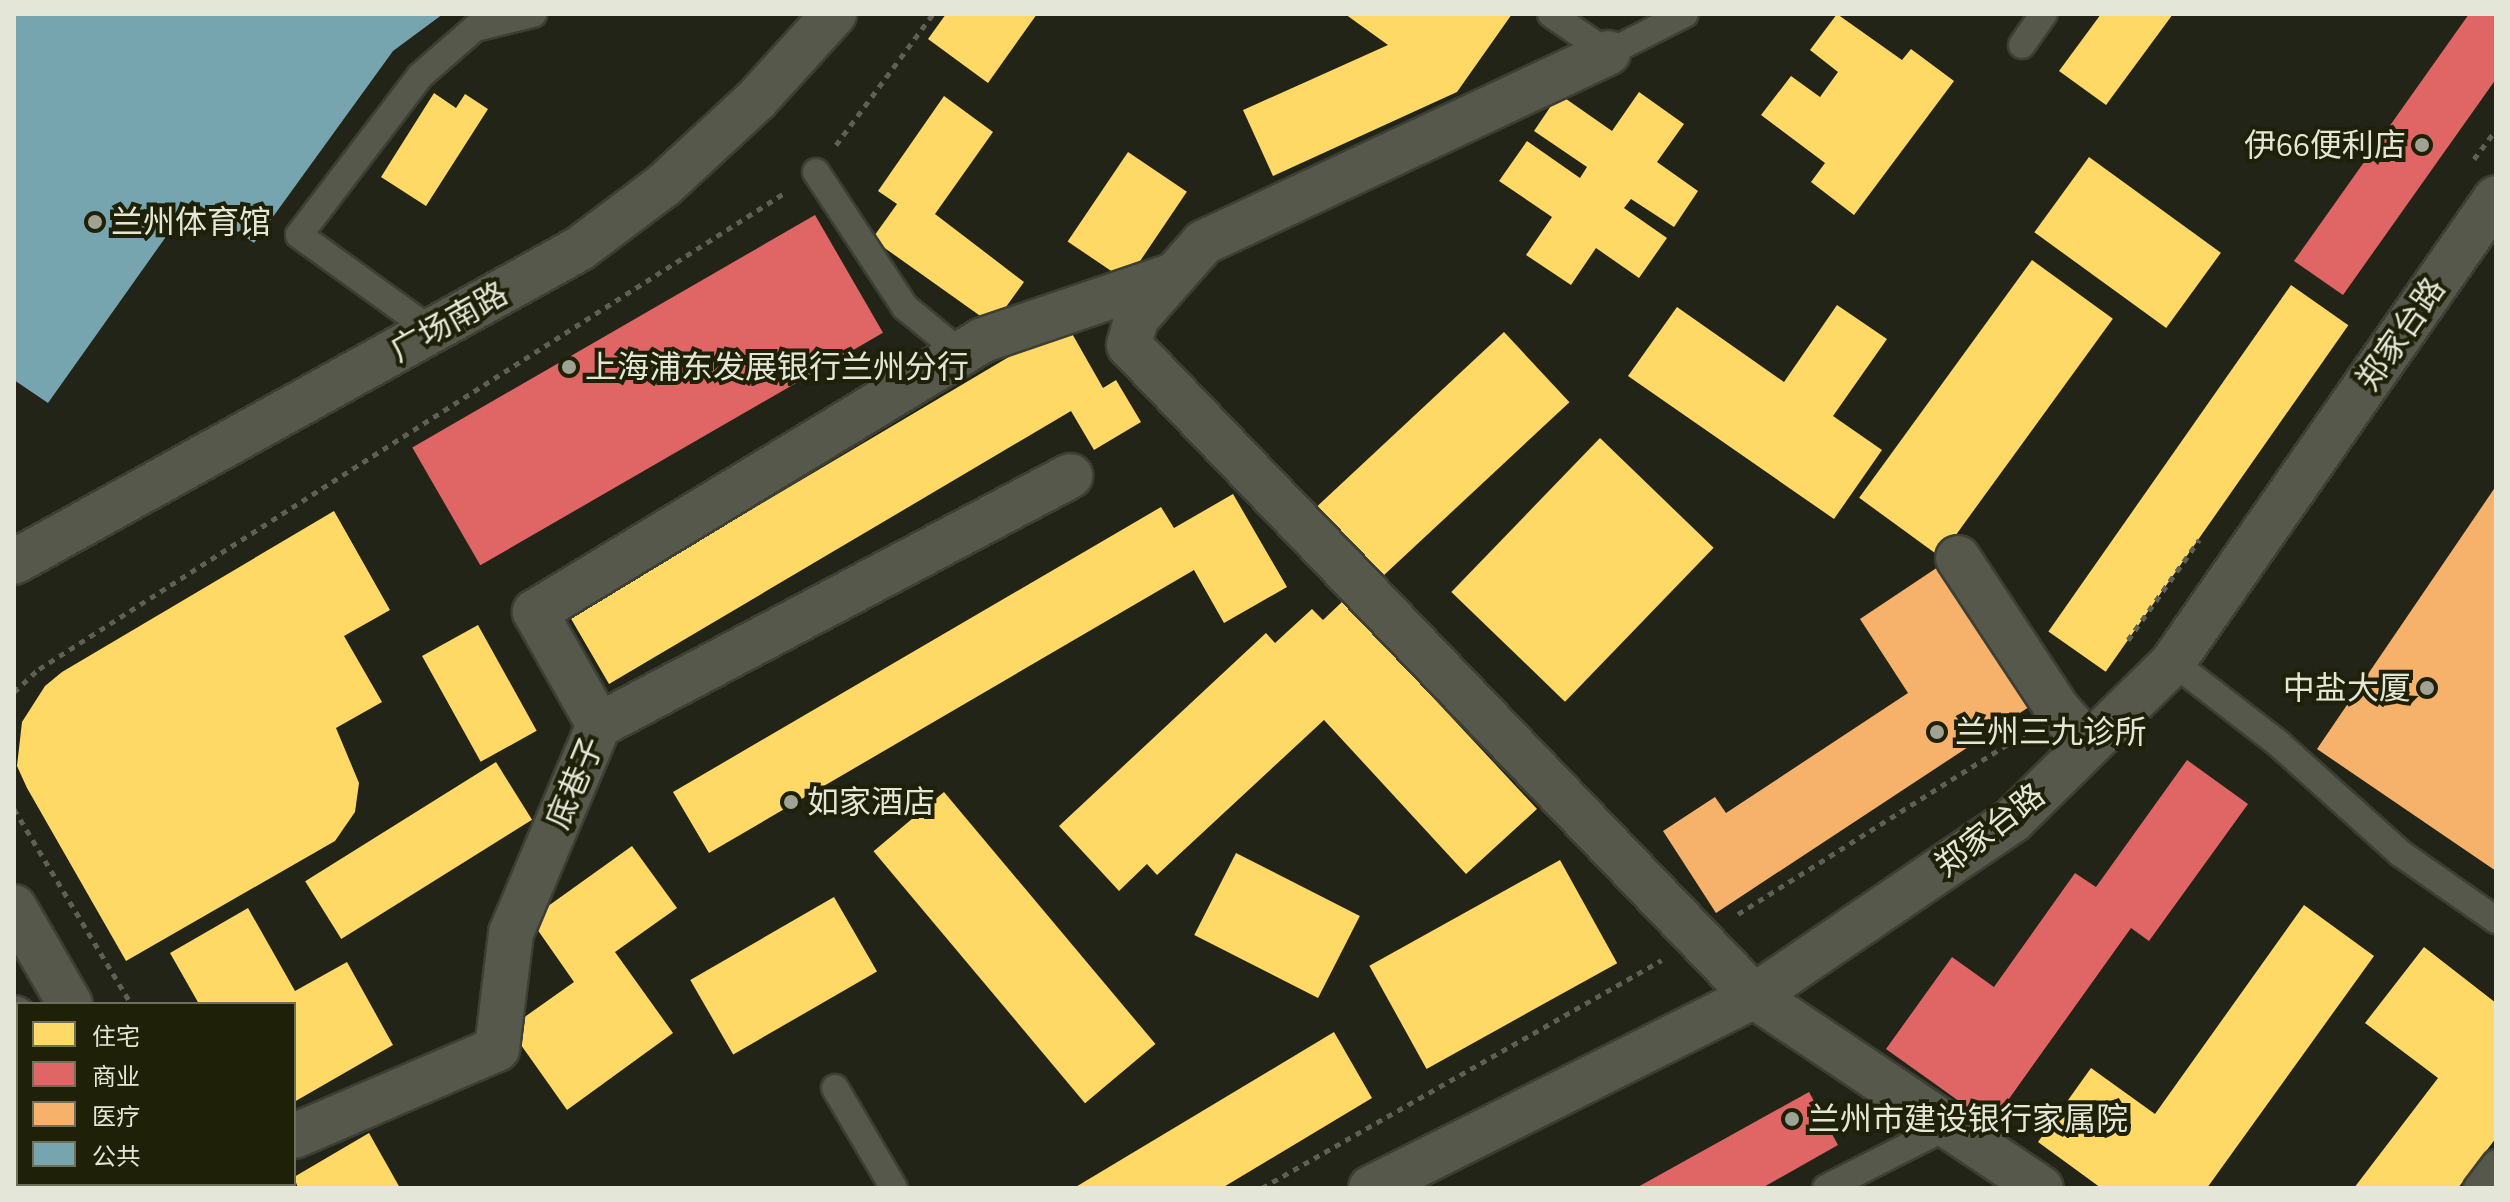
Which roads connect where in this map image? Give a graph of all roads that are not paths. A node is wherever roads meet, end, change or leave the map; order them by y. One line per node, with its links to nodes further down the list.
1 (533, 14): 11 (lane)
2 (834, 14): 11 (street, 广场南路)
3 (1551, 14): 7 (lane)
4 (1685, 14): 7 (lane)
5 (2044, 14): 6 (lane)
6 (2022, 45)
7 (1608, 53): 10 (street)
8 (816, 172): 12 (lane)
9 (2482, 183): 16 (street, 郑家台路)
10 (1174, 275): 12 (street); 21 (street)
11 (432, 331): 15 (street, 广场南路)
12 (961, 353): 17 (street)
13 (1070, 476): 17 (street, 底巷子)
14 (1958, 558): 18 (street)
15 (14, 562)
16 (2173, 662): 18 (street, 郑家台路); 20 (lane)
17 (599, 725): 25 (street, 底巷子)
18 (2089, 744): 21 (street, 郑家台路)
19 (14, 907): 22 (street)
20 (2496, 920)
21 (1754, 996): 24 (street); 28 (street, 郑家台路)
22 (69, 1002)
23 (835, 1088): 27 (lane)
24 (1948, 1126): 29 (lane); 30 (street)
25 (296, 1135)
26 (2496, 1163): 31 (lane)
27 (894, 1188)
28 (1371, 1188)
29 (1826, 1188)
30 (2041, 1188)
31 (2477, 1188)

